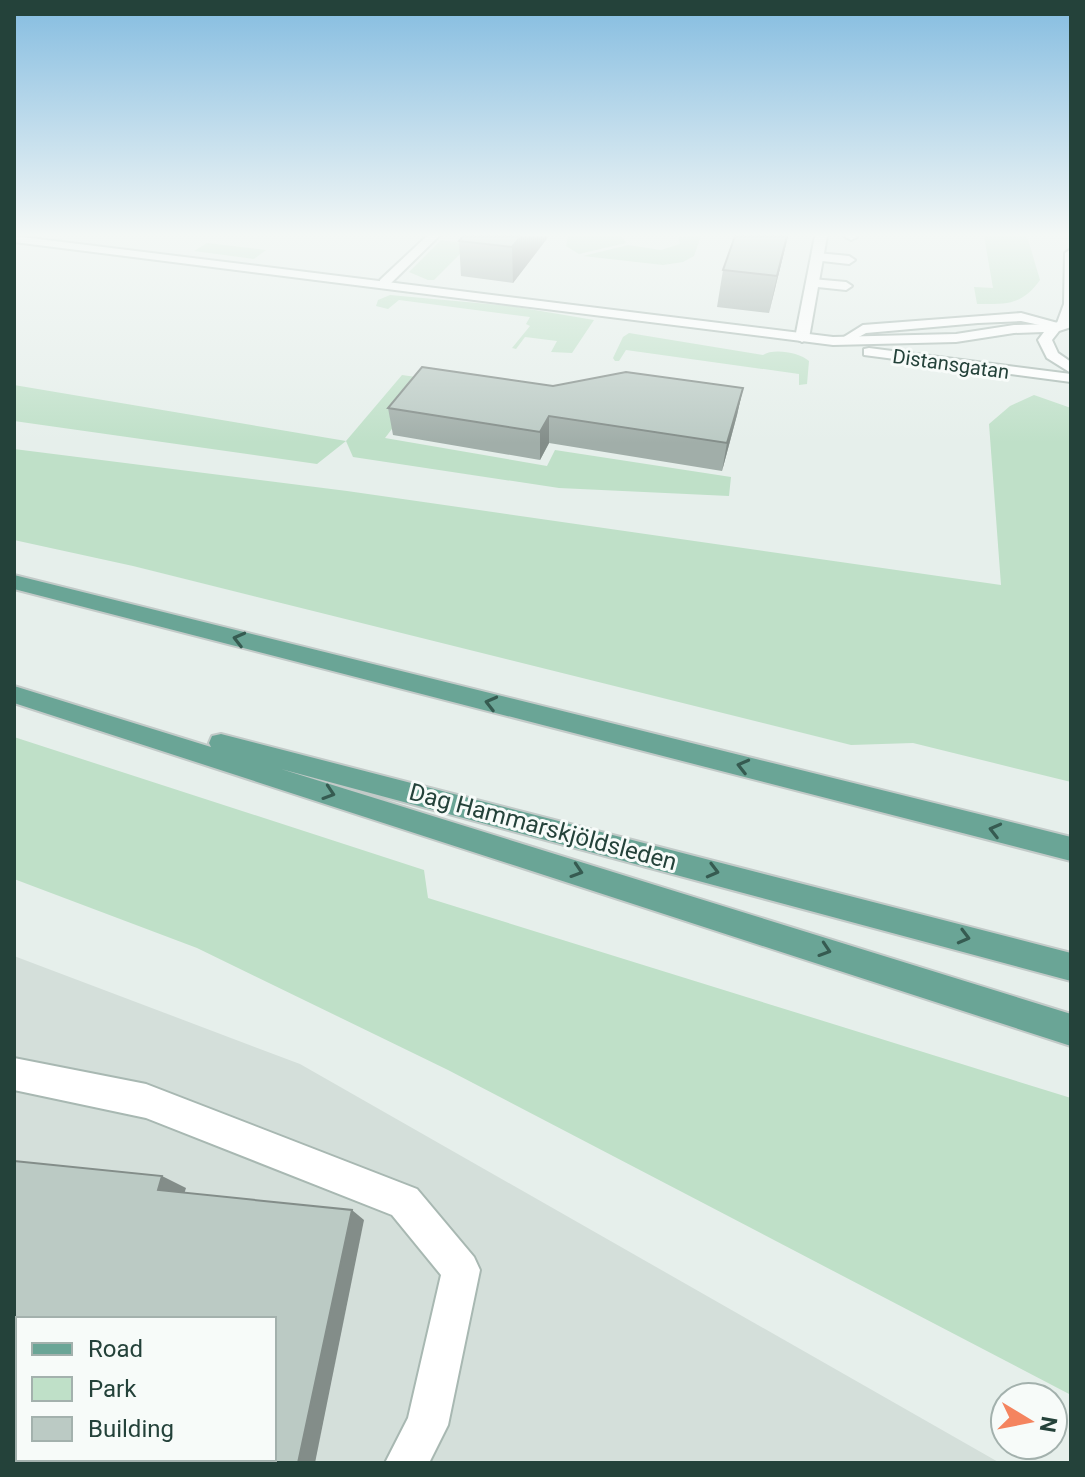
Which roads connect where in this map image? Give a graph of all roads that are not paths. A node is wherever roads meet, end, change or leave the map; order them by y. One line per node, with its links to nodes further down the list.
1 (551, 305): 5 (street, Distansgatan)
2 (808, 305): 5 (street)
3 (1071, 305): 4 (street)
4 (1062, 324): 6 (street, Distansgatan); 7 (street)
5 (802, 338): 6 (street, Distansgatan)
6 (839, 340): 8 (street, Distansgatan)
7 (1071, 369)
8 (1071, 378)
9 (14, 582): 11 (main road, one-way to 9)
10 (14, 691): 12 (main road, Dag Hammarskjöldsleden, one-way to 12); 13 (main road, one-way to 13)
11 (1071, 849)
12 (1071, 967)
13 (1071, 1030)
14 (14, 1074): 15 (street)
15 (406, 1463)

